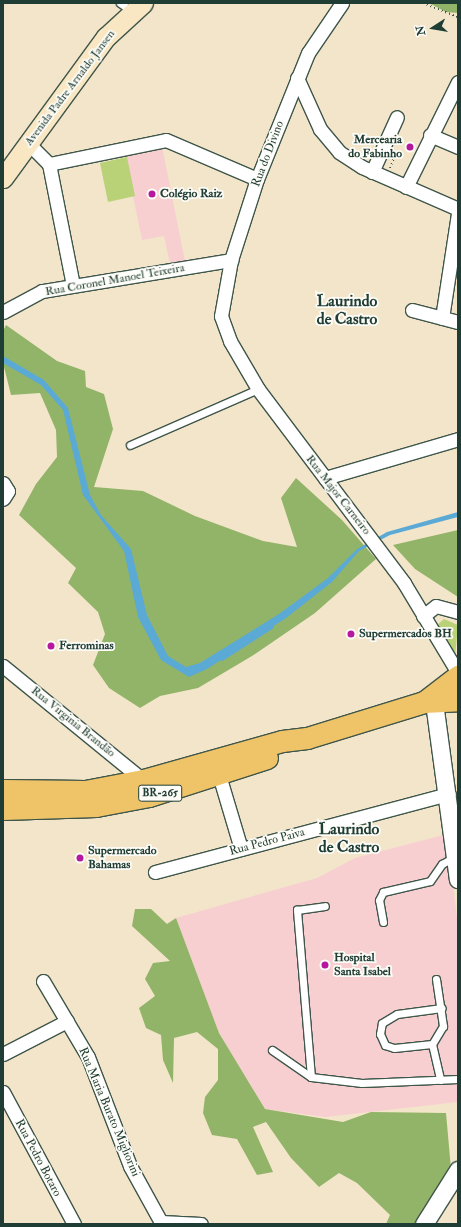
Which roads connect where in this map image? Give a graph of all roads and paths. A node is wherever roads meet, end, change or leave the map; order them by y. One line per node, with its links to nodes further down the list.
1 (342, 3): 5 (street, Rua do Divino)
2 (423, 3): 4 (path)
3 (132, 6): 9 (main road, Avenida Padre Arnaldo Jansen)
4 (458, 17)
5 (297, 78): 12 (street); 14 (street, Rua do Divino)
6 (458, 82): 8 (street)
7 (397, 117): 12 (street)
8 (430, 134): 10 (street); 15 (street)
9 (29, 144): 11 (street); 13 (main road, Avenida Padre Arnaldo Jansen)
10 (458, 147)
11 (49, 164): 14 (street); 19 (street)
12 (372, 172): 15 (street)
13 (4, 173)
14 (257, 179): 18 (street, Rua do Divino)
15 (406, 187): 16 (street)
16 (458, 209)
17 (458, 214): 23 (street)
18 (231, 260): 19 (street, Rua Coronel Manoel Teixeira); 22 (street, Rua do Divino)
19 (73, 285): 21 (street, Rua Coronel Manoel Teixeira)
20 (412, 310): 23 (street)
21 (3, 312)
22 (221, 316): 25 (street, Rua Major Carneiro)
23 (442, 318): 24 (street)
24 (458, 322)
25 (258, 389): 27 (lane); 28 (street, Rua Major Carneiro)
26 (458, 439): 28 (street)
27 (130, 445)
28 (325, 478): 32 (street, Rua Major Carneiro)
29 (3, 483): 30 (street)
30 (3, 499)
31 (458, 611): 32 (street)
32 (423, 616): 34 (street, Rua Major Carneiro)
33 (3, 666): 39 (street, Rua Virginia Brandão)
34 (458, 673)
35 (458, 676): 36 (main road, BR-265)
36 (439, 703): 37 (main road, BR-265); 40 (street)
37 (307, 738): 38 (main road, BR-265); 39 (main road, BR-265)
38 (219, 775): 41 (main road, BR-265); 42 (street)
39 (143, 780): 41 (main road, BR-265)
40 (452, 796): 42 (street, Rua Pedro Paiva); 43 (street)
41 (4, 806)
42 (241, 849): 44 (street, Rua Pedro Paiva)
43 (455, 857): 45 (street); 47 (lane)
44 (155, 872)
45 (458, 879)
46 (325, 906): 55 (lane)
47 (383, 922)
48 (436, 979): 50 (lane)
49 (43, 981): 51 (street, Rua Maria Burato Migliorini)
50 (442, 1008): 52 (lane); 52 (lane)
51 (67, 1021): 54 (street); 60 (street, Rua Maria Burato Migliorini)
52 (432, 1044): 57 (lane)
53 (272, 1050): 55 (lane)
54 (3, 1054)
55 (311, 1077): 57 (lane)
56 (458, 1079): 57 (lane)
57 (440, 1080)
58 (3, 1092): 61 (street, Rua Pedro Botaro)
59 (458, 1170): 63 (street)
60 (162, 1223): 62 (street)
61 (74, 1224)
62 (201, 1224)
63 (424, 1224)

